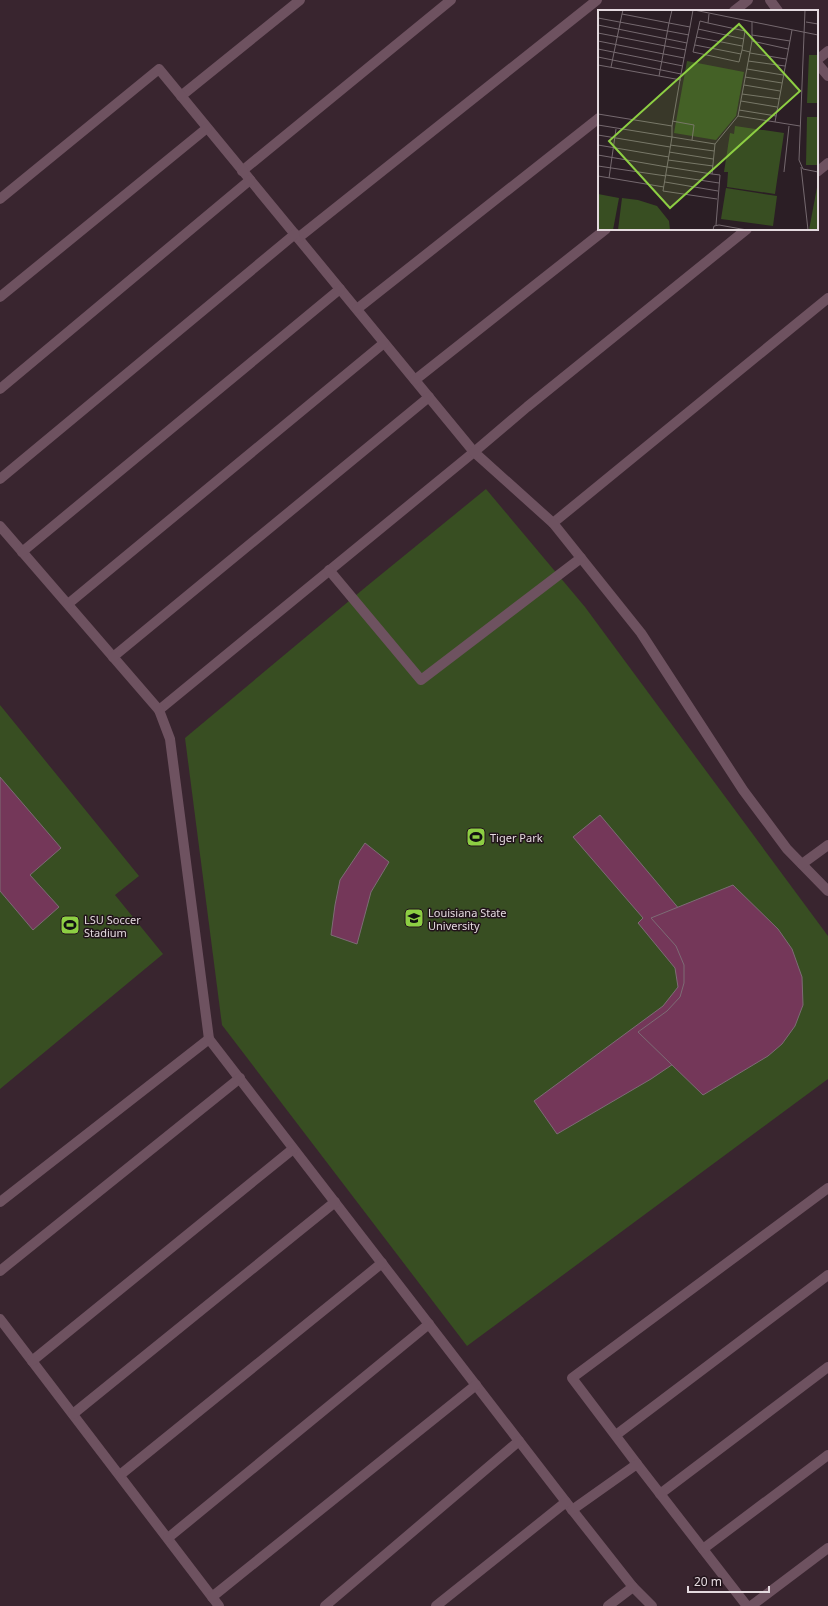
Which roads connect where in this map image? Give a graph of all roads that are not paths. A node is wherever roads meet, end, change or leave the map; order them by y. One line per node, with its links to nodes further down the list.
1 (300, 0): 12 (lane)
2 (451, 0): 16 (lane)
3 (597, 0): 22 (lane)
4 (748, 0): 6 (lane)
5 (770, 0): 7 (lane)
6 (735, 10)
7 (777, 10)
8 (828, 51): 9 (lane)
9 (818, 60)
10 (818, 62): 11 (lane)
11 (828, 76)
12 (181, 96): 14 (lane); 19 (lane)
13 (598, 119): 26 (lane)
14 (207, 128): 16 (lane); 24 (lane)
15 (828, 163): 17 (lane)
16 (242, 171): 18 (lane)
17 (818, 171)
18 (250, 180): 22 (lane); 29 (lane)
19 (0, 199)
20 (605, 230): 28 (lane)
21 (746, 230): 31 (lane)
22 (297, 236): 23 (lane); 32 (lane)
23 (340, 289): 26 (lane); 35 (lane)
24 (0, 297)
25 (828, 298): 33 (lane)
26 (357, 309): 27 (lane)
27 (384, 343): 28 (lane); 38 (lane)
28 (415, 380): 30 (lane)
29 (0, 389)
30 (429, 397): 31 (lane); 39 (lane)
31 (474, 452): 33 (lane); 37 (lane)
32 (0, 479)
33 (553, 523): 36 (lane)
34 (0, 526): 35 (lane)
35 (22, 552): 38 (lane)
36 (581, 558): 37 (lane); 42 (lane)
37 (329, 570): 40 (lane)
38 (68, 604): 39 (lane)
39 (113, 657): 40 (lane)
40 (159, 710): 44 (lane)
41 (828, 845): 42 (lane)
42 (802, 864): 43 (lane)
43 (828, 891)
44 (209, 1039): 45 (lane); 48 (lane)
45 (240, 1078): 46 (lane); 51 (lane)
46 (293, 1148): 49 (lane); 55 (lane)
47 (828, 1188): 59 (lane)
48 (0, 1202)
49 (335, 1202): 50 (lane); 58 (lane)
50 (382, 1263): 54 (lane); 63 (lane)
51 (0, 1271)
52 (828, 1275): 59 (lane)
53 (0, 1319): 55 (lane)
54 (429, 1324): 57 (lane); 66 (lane)
55 (32, 1361): 58 (lane)
56 (828, 1367): 64 (lane)
57 (476, 1385): 60 (lane); 70 (lane)
58 (73, 1414): 63 (lane)
59 (616, 1436): 62 (lane)
60 (519, 1441): 65 (lane); 72 (lane)
61 (828, 1455): 68 (lane)
62 (637, 1464): 64 (lane); 65 (lane)
63 (120, 1475): 66 (lane)
64 (660, 1494): 68 (lane)
65 (569, 1506): 69 (lane); 73 (lane)
66 (168, 1538): 70 (lane)
67 (828, 1548): 77 (lane)
68 (703, 1549): 76 (lane)
69 (633, 1587): 74 (lane); 75 (lane)
70 (212, 1597): 71 (lane)
71 (219, 1606)
72 (325, 1606)
73 (436, 1606)
74 (608, 1606)
75 (652, 1606)
76 (747, 1606)
77 (751, 1606)

